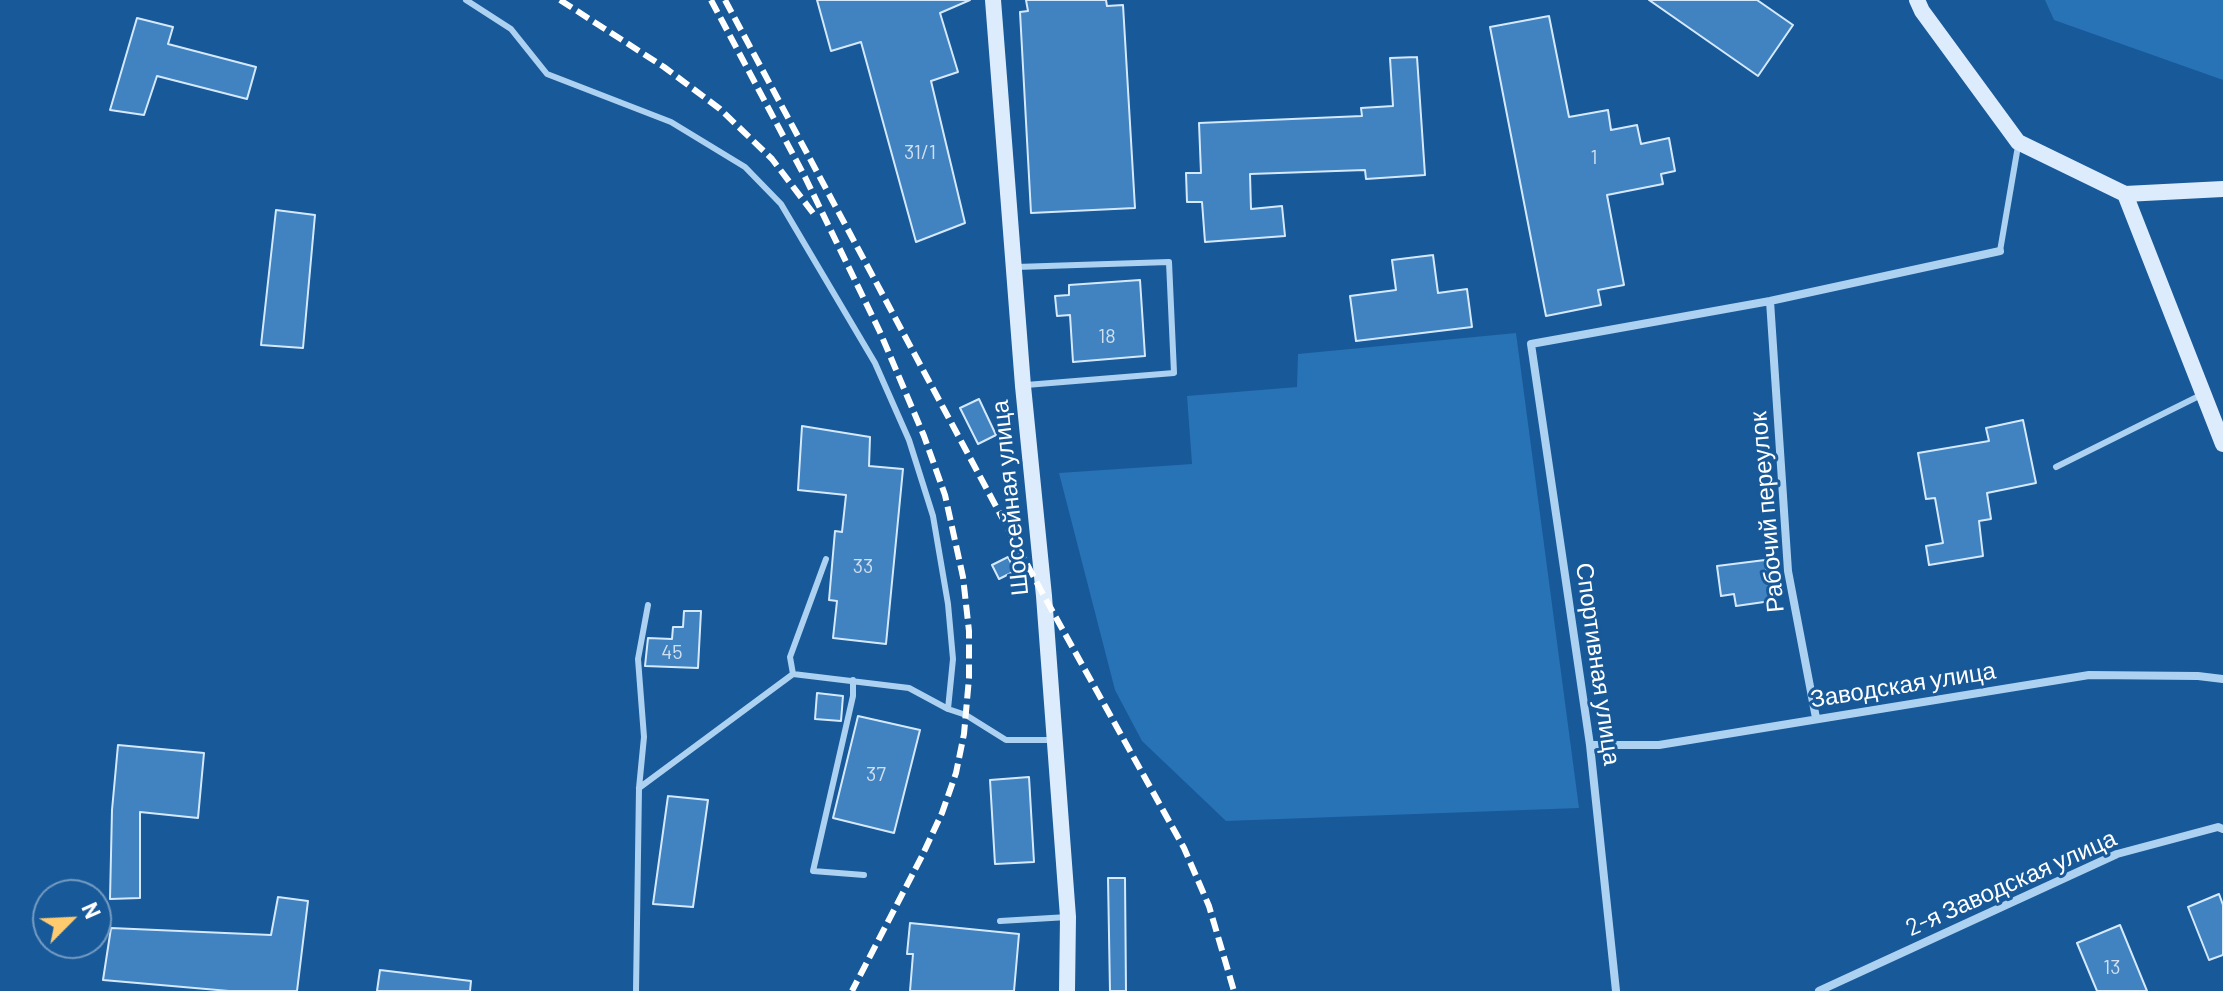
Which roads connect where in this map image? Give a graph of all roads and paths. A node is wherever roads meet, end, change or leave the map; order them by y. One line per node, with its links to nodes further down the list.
1 (466, 0): 19 (lane)
2 (993, 0): 8 (main road, Шоссейная улица)
3 (1917, 0): 4 (main road)
4 (2018, 142): 6 (main road); 7 (lane)
5 (2223, 189): 6 (main road)
6 (2125, 194): 11 (main road)
7 (2000, 251): 9 (street)
8 (1013, 267): 10 (main road, Шоссейная улица); 10 (lane)
9 (1770, 301): 20 (street, Рабочий переулок); 22 (street, Спортивная улица)
10 (1023, 386): 21 (main road, Шоссейная улица)
11 (2203, 394): 12 (main road); 13 (lane)
12 (2223, 444)
13 (2056, 467)
14 (826, 559): 16 (lane)
15 (648, 605): 23 (lane)
16 (793, 674): 18 (lane); 23 (lane)
17 (2223, 679): 20 (street, Заводская улица)
18 (853, 680): 19 (lane); 25 (lane)
19 (948, 709): 21 (lane)
20 (1816, 718): 22 (street, Заводская улица)
21 (1053, 740): 26 (main road, Шоссейная улица)
22 (1590, 745): 30 (street, Спортивная улица)
23 (639, 788): 28 (lane)
24 (2223, 829): 31 (street, 2-я Заводская улица)
25 (864, 875)
26 (1068, 917): 27 (lane); 29 (main road, Шоссейная улица)
27 (1000, 921)
28 (636, 991)
29 (1067, 991)
30 (1616, 991)
31 (1819, 991)

